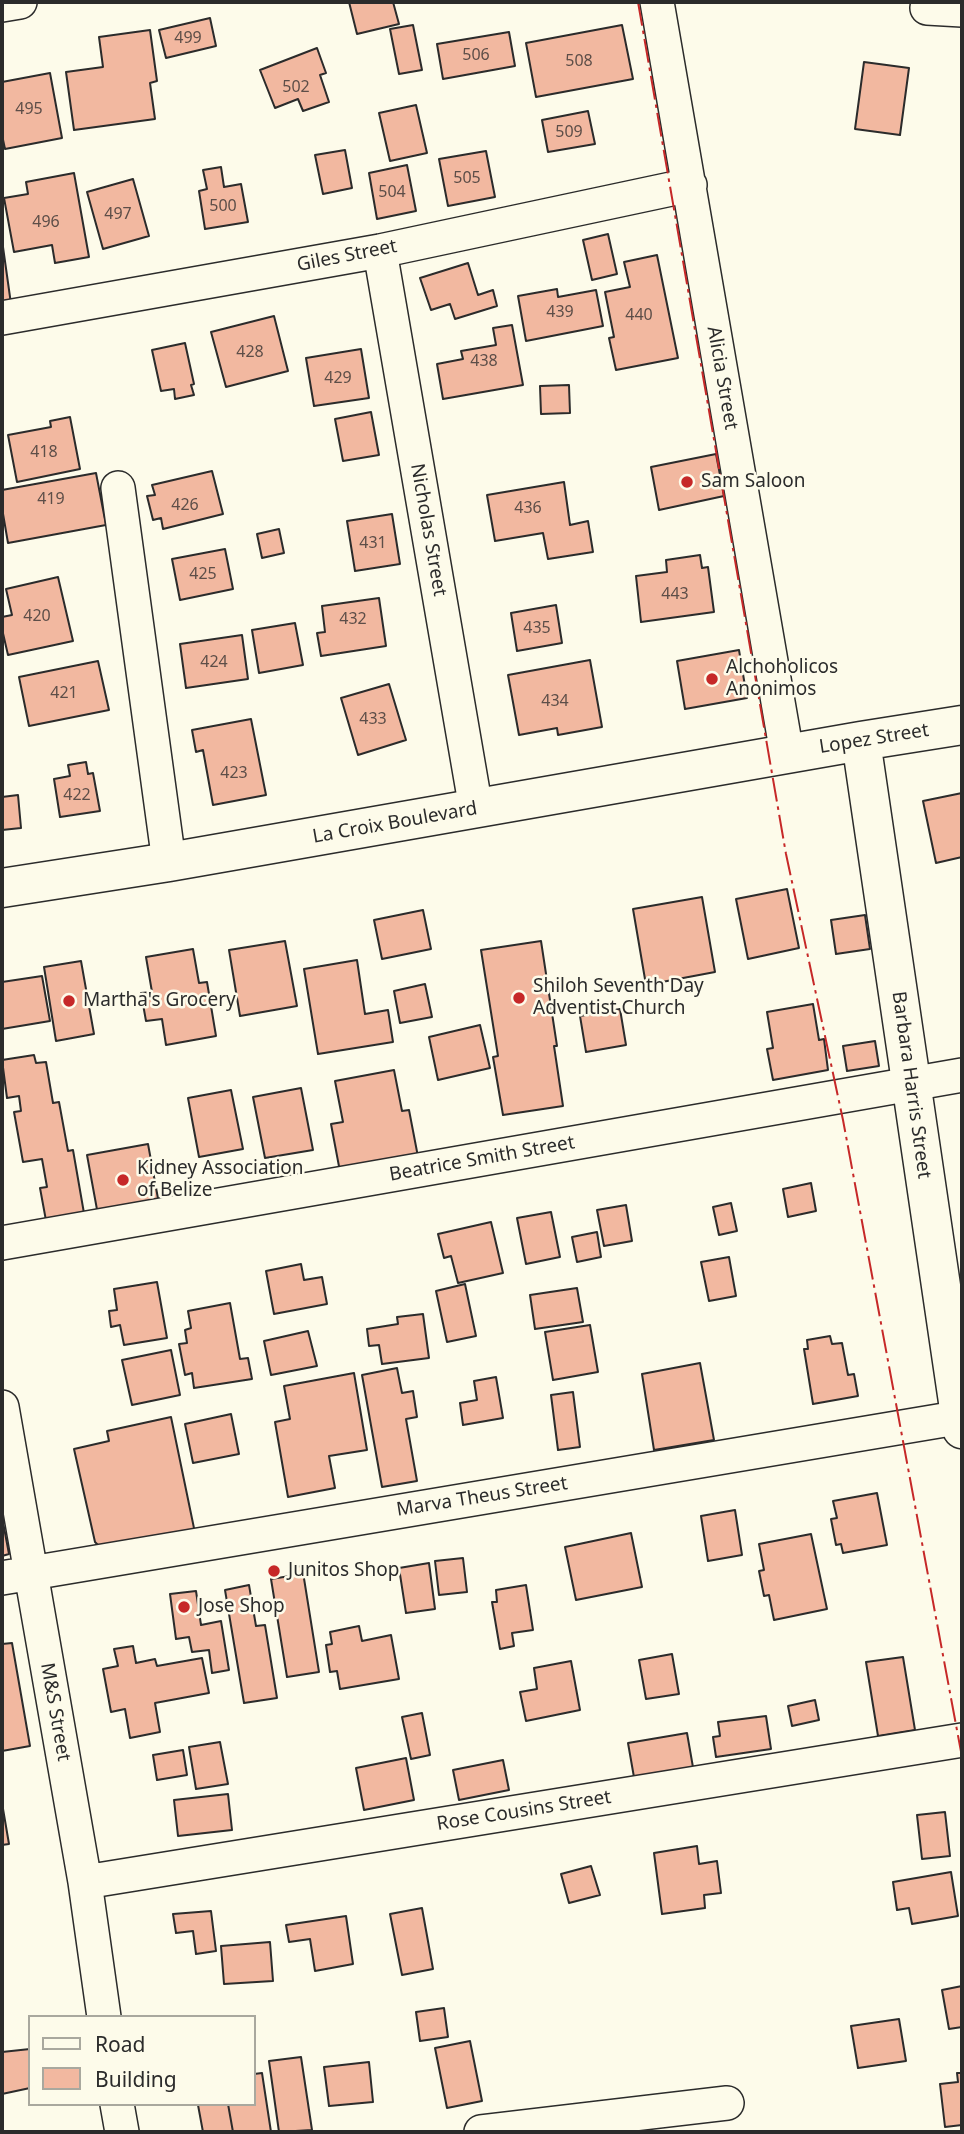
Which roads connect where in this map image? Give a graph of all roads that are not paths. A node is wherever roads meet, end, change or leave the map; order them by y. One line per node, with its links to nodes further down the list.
1 (20, 2): 3 (street)
2 (657, 2): 6 (street, Alicia Street)
3 (2, 5)
4 (927, 8): 5 (street)
5 (962, 10)
6 (690, 185): 7 (street, Giles Street); 12 (street, Alicia Street)
7 (380, 251): 8 (street, Giles Street); 13 (street, Nicholas Street)
8 (2, 318)
9 (118, 488): 14 (street)
10 (962, 725): 11 (street, Lopez Street)
11 (861, 741): 12 (street, Lopez Street); 17 (street, Barbara Harris Street)
12 (787, 754): 13 (street, La Croix Boulevard)
13 (477, 809): 14 (street, La Croix Boulevard)
14 (169, 862): 15 (street, La Croix Boulevard)
15 (2, 887)
16 (962, 1075): 17 (street, Beatrice Smith Street)
17 (911, 1083): 18 (street, Beatrice Smith Street); 20 (street, Barbara Harris Street)
18 (2, 1243)
19 (2, 1407): 21 (street, M&S Street)
20 (962, 1421): 21 (street, Marva Theus Street)
21 (16, 1575): 23 (street, M&S Street)
22 (962, 1740): 23 (street, Rose Cousins Street)
23 (85, 1882): 24 (street, M&S Street)
24 (104, 2015)
25 (727, 2103): 28 (street)
26 (117, 2106): 27 (street)
27 (122, 2132)
28 (481, 2132)

